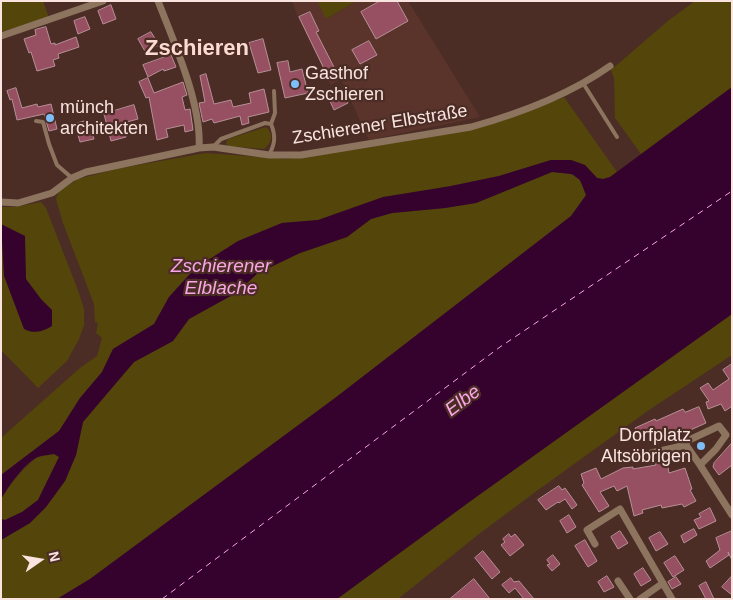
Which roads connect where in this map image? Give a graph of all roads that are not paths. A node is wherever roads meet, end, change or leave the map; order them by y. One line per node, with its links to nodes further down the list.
1 (103, 1): 3 (street)
2 (158, 1): 11 (street)
3 (1, 36)
4 (610, 66): 5 (street, Zschierener Elbstraße)
5 (583, 83): 9 (lane); 12 (street, Zschierener Elbstraße)
6 (274, 91): 8 (lane)
7 (36, 120): 13 (lane)
8 (271, 124): 10 (lane); 12 (lane)
9 (617, 137)
10 (213, 147): 11 (street, Zschierener Elbstraße); 12 (street, Zschierener Elbstraße)
11 (199, 148): 13 (street, Zschierener Elbstraße)
12 (268, 154)
13 (72, 178): 14 (street, Zschierener Elbstraße)
14 (1, 202)
15 (686, 445): 16 (street); 17 (street); 17 (street)
16 (618, 458)
17 (700, 464): 18 (street)
18 (732, 515)
19 (595, 544): 21 (street)
20 (618, 581): 22 (street)
21 (663, 583): 23 (street); 24 (street)
22 (630, 599)
23 (640, 599)
24 (672, 599)

